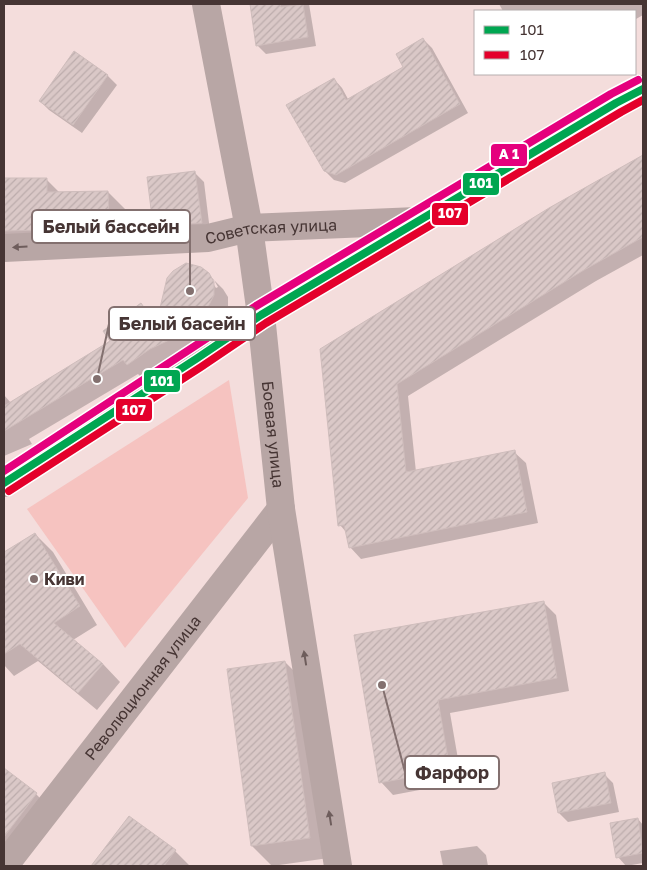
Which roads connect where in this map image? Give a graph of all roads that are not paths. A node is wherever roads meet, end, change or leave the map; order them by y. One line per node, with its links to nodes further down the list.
1 (206, 4): 4 (street, Боевая улица)
2 (643, 89): 3 (main road)
3 (417, 221): 4 (street, Советская улица); 6 (main road)
4 (249, 228): 5 (street, Советская улица, one-way to 5); 6 (street, Боевая улица)
5 (4, 248)
6 (261, 314): 7 (main road); 8 (street, Боевая улица)
7 (4, 483)
8 (281, 509): 9 (street, Революционная улица); 10 (street, Боевая улица, one-way to 8)
9 (4, 866)
10 (338, 866)

